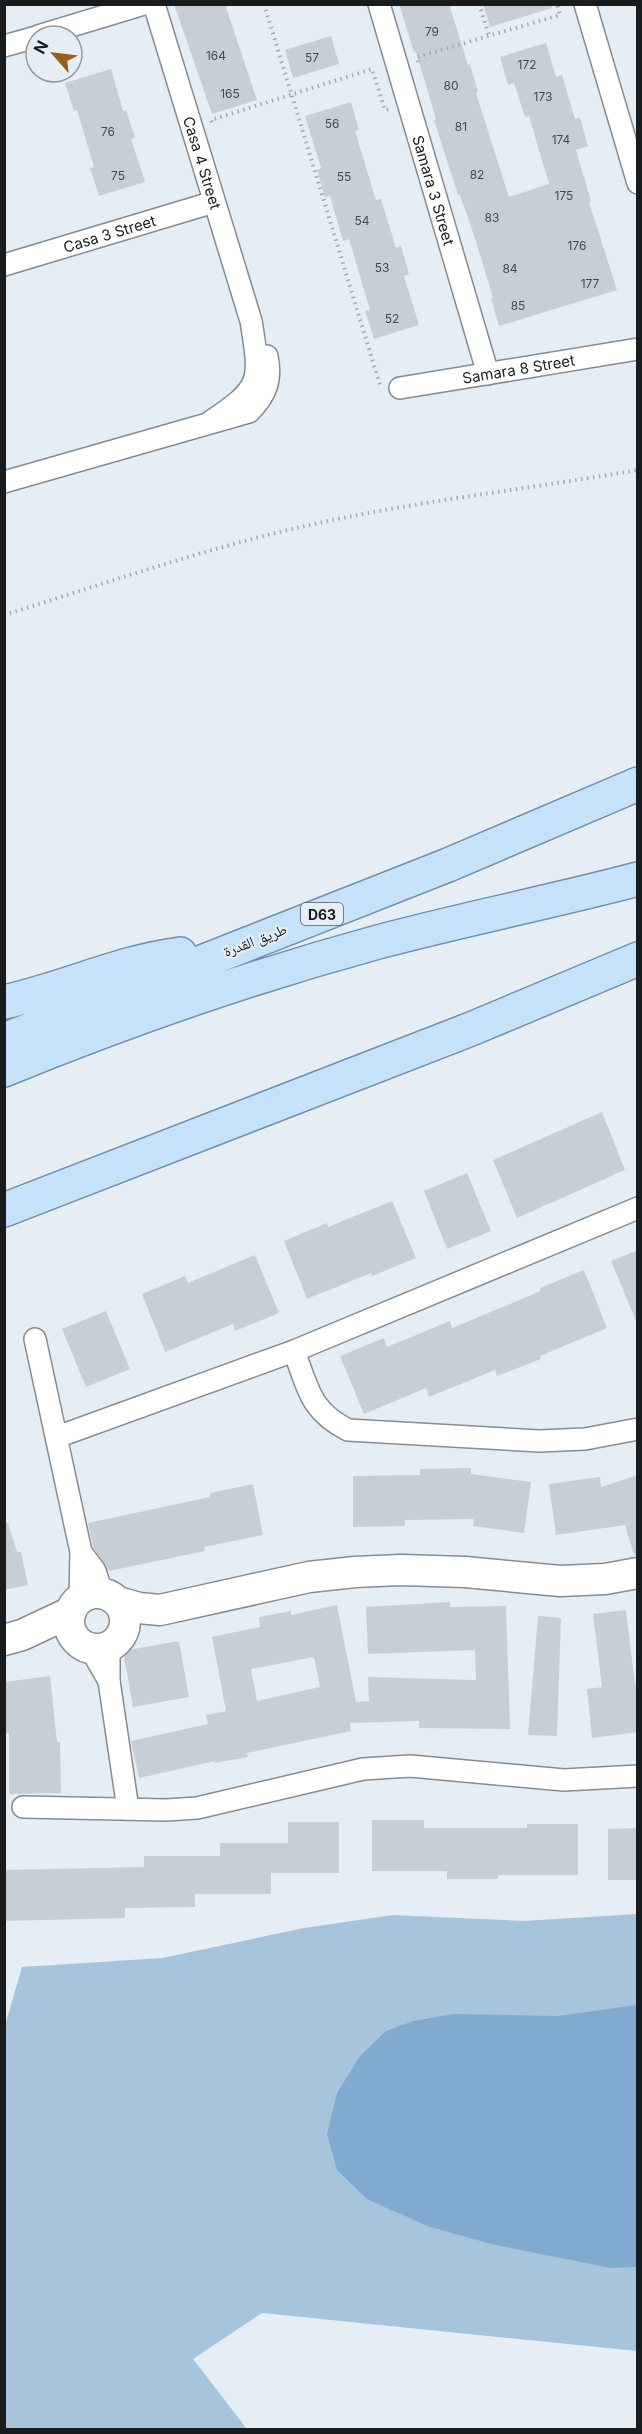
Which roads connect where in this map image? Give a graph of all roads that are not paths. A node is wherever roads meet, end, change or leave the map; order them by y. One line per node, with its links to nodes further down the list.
1 (144, 4): 5 (street)
2 (154, 4): 10 (street, Casa 4 Street)
3 (379, 4): 13 (street, Samara 3 Street)
4 (585, 4): 8 (street)
5 (77, 24)
6 (24, 40): 7 (street)
7 (4, 46)
8 (634, 158): 9 (street)
9 (638, 183)
10 (214, 202): 11 (street, Casa 3 Street); 15 (street, Casa 4 Street)
11 (4, 265)
12 (638, 349): 13 (street, Samara 8 Street)
13 (488, 374): 14 (street, Samara 8 Street)
14 (400, 388)
15 (4, 482)
16 (638, 784): 18 (main road, طريق القدرة / D63)
17 (638, 879): 22 (main road)
18 (233, 949): 20 (main road); 21 (main road, طريق القدرة / D63)
19 (638, 959): 24 (main road)
20 (4, 1002)
21 (4, 1040)
22 (4, 1070)
23 (638, 1208): 26 (street)
24 (4, 1210)
25 (35, 1339): 28 (street)
26 (294, 1351): 27 (street); 28 (street)
27 (638, 1429)
28 (57, 1437): 30 (street)
29 (638, 1573): 30 (street)
30 (95, 1621): 31 (street); 34 (street)
31 (14, 1637)
32 (638, 1776): 34 (street)
33 (23, 1807): 34 (street)
34 (128, 1809)

